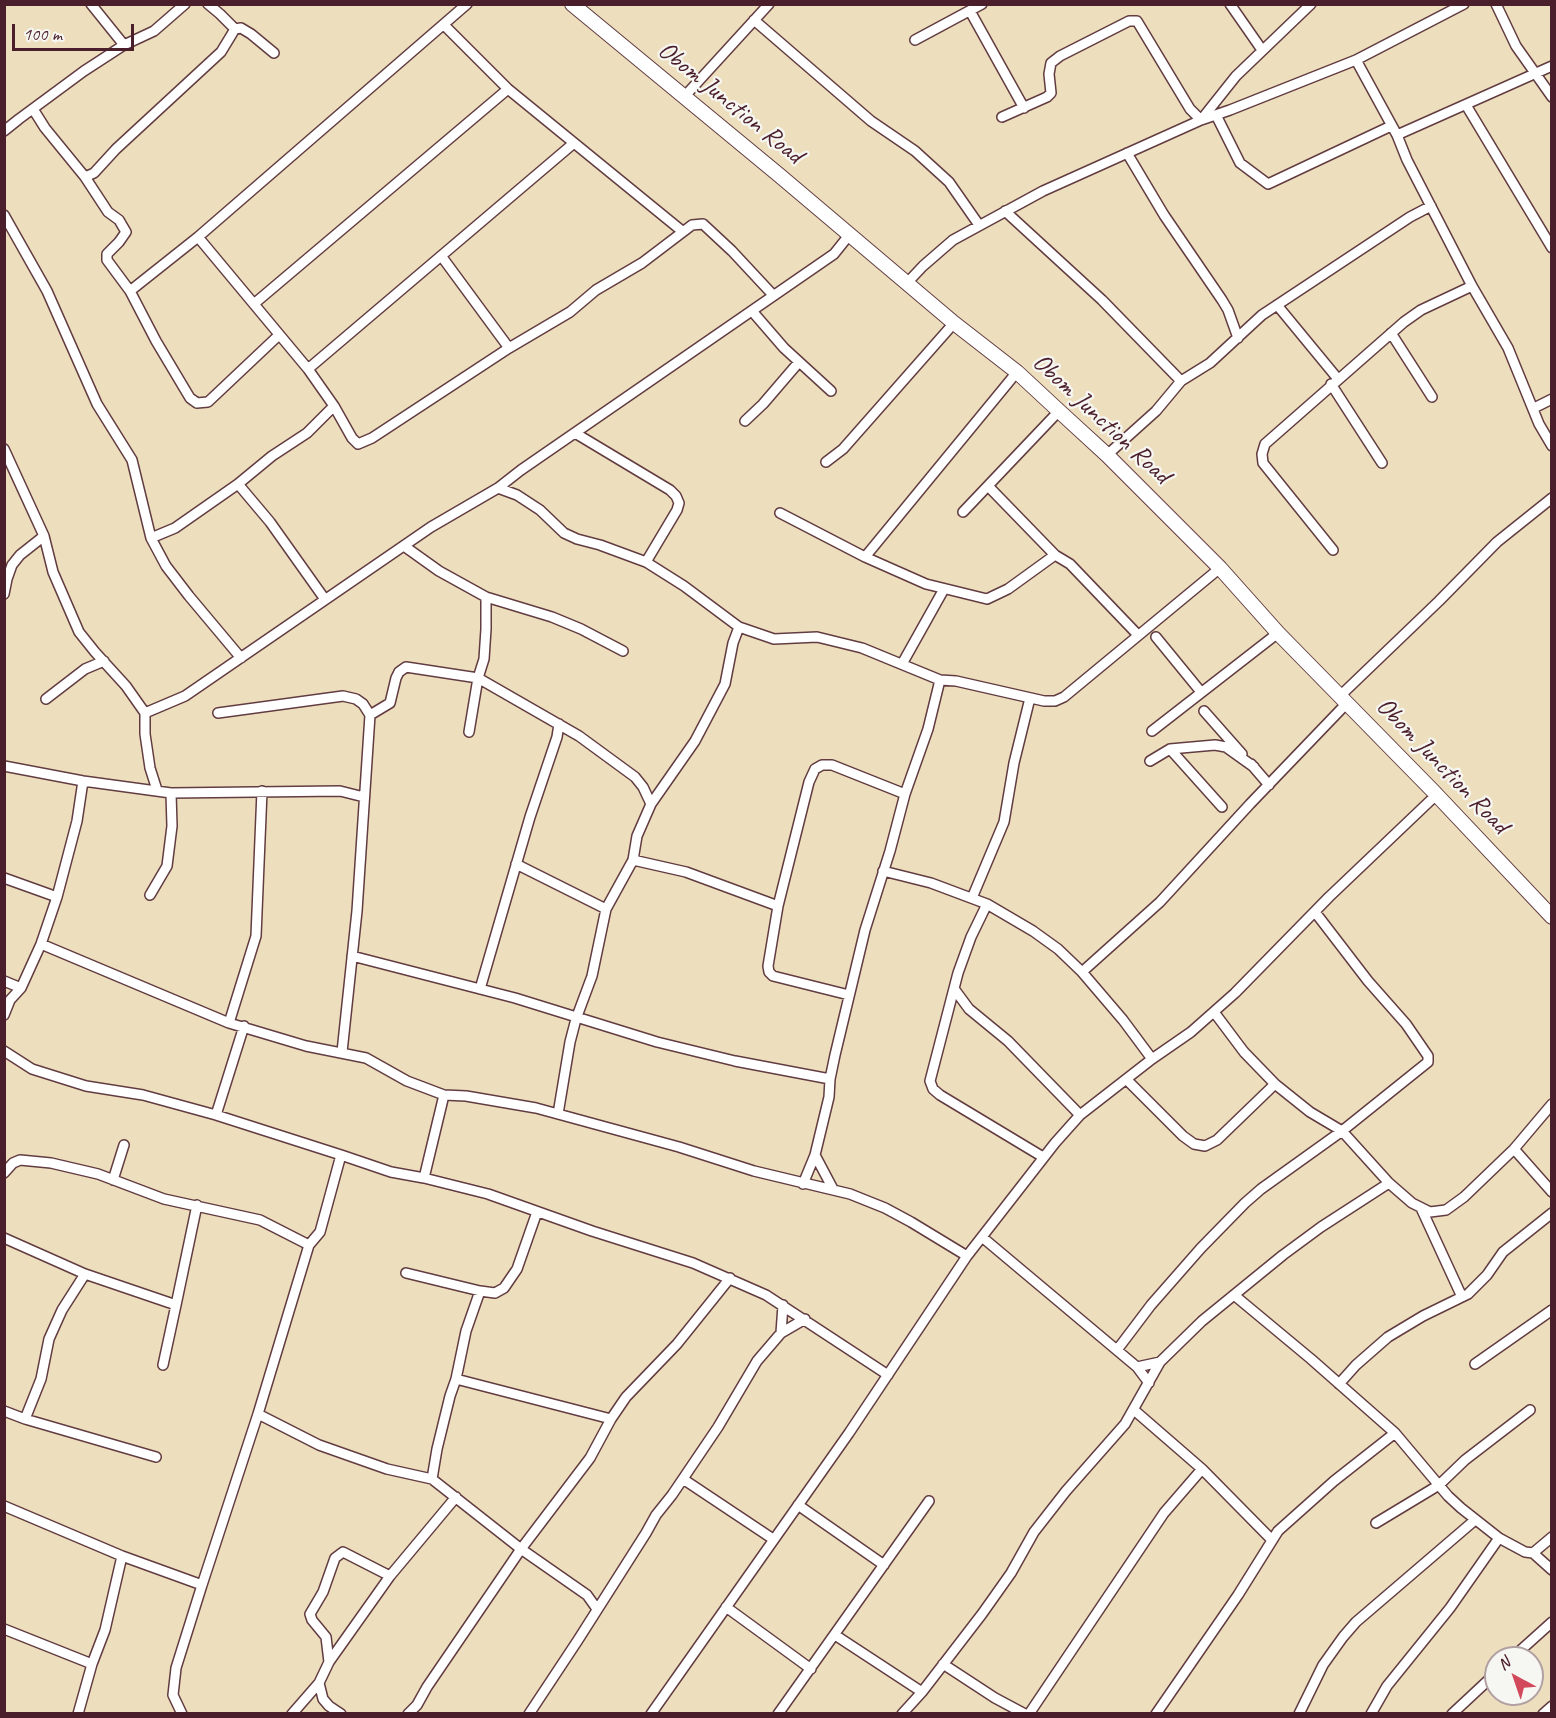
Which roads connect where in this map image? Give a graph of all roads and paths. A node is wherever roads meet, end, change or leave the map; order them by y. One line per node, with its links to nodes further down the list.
1 (92, 4): 17 (street)
2 (185, 4): 17 (street)
3 (208, 4): 15 (street)
4 (467, 4): 14 (street)
5 (572, 4): 24 (main road, Obom Junction Road)
6 (769, 4): 13 (street)
7 (982, 4): 12 (street)
8 (1230, 4): 18 (street)
9 (1311, 4): 18 (street)
10 (1464, 4): 20 (street)
11 (1496, 4): 22 (street)
12 (970, 11): 16 (street); 27 (street)
13 (754, 20): 24 (street); 41 (street)
14 (444, 25): 23 (street); 44 (street)
15 (235, 29): 19 (street); 37 (street)
16 (915, 40)
17 (124, 45): 28 (street)
18 (1262, 50): 31 (street)
19 (274, 53)
20 (1356, 60): 29 (street); 32 (street)
21 (1551, 66): 22 (street)
22 (1536, 72): 25 (street); 26 (street)
23 (508, 89): 35 (street); 51 (street)
24 (684, 96): 43 (main road, Obom Junction Road)
25 (1551, 97)
26 (1466, 105): 34 (street); 45 (street)
27 (1024, 108): 30 (street); 31 (street)
28 (33, 109): 33 (street); 37 (street)
29 (1216, 115): 31 (street); 32 (street)
30 (1002, 117)
31 (1200, 120): 36 (street)
32 (1392, 126): 34 (street)
33 (4, 131)
34 (1397, 135): 38 (street)
35 (574, 143): 42 (street); 46 (street)
36 (1127, 153): 39 (street); 57 (street)
37 (85, 177): 49 (street)
38 (1431, 206): 48 (street); 52 (street)
39 (1005, 211): 41 (street); 62 (street)
40 (4, 215): 84 (street)
41 (979, 225): 47 (street)
42 (682, 231): 50 (street); 58 (street)
43 (850, 234): 47 (main road, Obom Junction Road); 50 (street)
44 (198, 237): 49 (street); 51 (street)
45 (1551, 249)
46 (442, 257): 58 (street); 60 (street)
47 (907, 283): 54 (main road, Obom Junction Road)
48 (1472, 286): 55 (street); 68 (street)
49 (130, 291): 56 (street)
50 (772, 296): 53 (street)
51 (255, 303): 56 (street)
52 (1277, 305): 57 (street); 63 (street)
53 (752, 311): 59 (street); 71 (street)
54 (954, 323): 61 (main road, Obom Junction Road); 75 (street)
55 (1391, 333): 63 (street); 65 (street)
56 (279, 335): 60 (street)
57 (1238, 338): 62 (street)
58 (509, 348): 67 (street)
59 (799, 362): 64 (street); 70 (street)
60 (308, 369): 67 (street)
61 (1017, 372): 69 (main road, Obom Junction Road); 88 (street)
62 (1181, 381): 74 (street)
63 (1334, 382): 76 (street); 86 (street)
64 (831, 391)
65 (1432, 397)
66 (1551, 399): 68 (street)
67 (334, 406): 77 (street)
68 (1534, 408): 72 (street)
69 (1059, 411): 74 (main road, Obom Junction Road); 78 (street)
70 (745, 421)
71 (575, 432): 79 (street); 89 (street)
72 (1551, 446)
73 (4, 449): 83 (street)
74 (1107, 455): 90 (main road, Obom Junction Road)
75 (826, 462)
76 (1382, 463)
77 (238, 484): 84 (street); 94 (street)
78 (988, 486): 81 (street); 87 (street)
79 (498, 488): 85 (street); 89 (street)
80 (1551, 498): 108 (street)
81 (963, 512)
82 (780, 513): 88 (street)
83 (44, 536): 92 (street); 101 (street)
84 (151, 538): 100 (street)
85 (404, 546): 93 (street); 94 (street)
86 (1333, 550)
87 (1055, 555): 91 (street); 97 (street)
88 (865, 557): 91 (street)
89 (646, 562): 95 (street)
90 (1220, 568): 96 (main road, Obom Junction Road); 97 (street)
91 (944, 589): 102 (street)
92 (4, 594)
93 (486, 597): 99 (street); 103 (street)
94 (324, 598): 100 (street)
95 (739, 627): 102 (street); 128 (street)
96 (1278, 633): 105 (street); 108 (main road, Obom Junction Road)
97 (1138, 634): 106 (street)
98 (1155, 637): 105 (street)
99 (623, 651)
100 (241, 658): 110 (street)
101 (104, 661): 107 (street); 110 (street)
102 (902, 664): 104 (street)
103 (478, 678): 112 (street); 113 (street); 115 (street)
104 (940, 680): 106 (street); 126 (street)
105 (1201, 692): 114 (street)
106 (1030, 698): 136 (street)
107 (46, 699)
108 (1343, 700): 121 (street); 124 (main road, Obom Junction Road)
109 (1204, 711): 119 (street)
110 (145, 713): 122 (street)
111 (218, 713): 112 (street)
112 (370, 715): 127 (street)
113 (559, 724): 128 (street); 131 (street)
114 (1152, 731)
115 (469, 732)
116 (1170, 749): 117 (street); 119 (street); 129 (street)
117 (1150, 761)
118 (4, 766): 120 (street)
119 (1254, 767): 121 (street)
120 (83, 781): 122 (street); 135 (street)
121 (1269, 785): 144 (street)
122 (157, 790): 125 (street)
123 (261, 791): 125 (street); 127 (street); 155 (street)
124 (1433, 791): 140 (main road, Obom Junction Road); 141 (street)
125 (171, 793): 134 (street)
126 (905, 794): 132 (street); 138 (street)
127 (364, 796): 143 (street)
128 (651, 804): 130 (street)
129 (1222, 807)
130 (633, 860): 138 (street); 139 (street)
131 (516, 864): 139 (street); 147 (street)
132 (883, 871): 136 (street); 149 (street)
133 (4, 878): 135 (street)
134 (150, 895)
135 (57, 897): 142 (street)
136 (972, 898): 137 (street)
137 (987, 904): 144 (street); 148 (street)
138 (778, 906): 149 (street)
139 (606, 909): 154 (street)
140 (1549, 909)
141 (1315, 912): 152 (street); 168 (street)
142 (41, 944): 146 (street); 155 (street)
143 (352, 956): 147 (street); 158 (street)
144 (1082, 972): 159 (street)
145 (4, 981): 146 (street)
146 (21, 988): 153 (street)
147 (480, 989): 154 (street)
148 (956, 990): 150 (street); 151 (street)
149 (849, 995): 160 (street)
150 (951, 1008): 151 (street); 173 (street)
151 (969, 1009): 167 (street)
152 (1214, 1012): 159 (street); 162 (street)
153 (4, 1015)
154 (576, 1018): 160 (street); 165 (street)
155 (229, 1023): 156 (street)
156 (244, 1026): 158 (street); 166 (street)
157 (4, 1051): 166 (street)
158 (342, 1052): 163 (street)
159 (1152, 1059): 161 (street)
160 (830, 1079): 172 (street)
161 (1127, 1080): 162 (street); 167 (street)
162 (1275, 1084): 168 (street)
163 (444, 1095): 165 (street); 175 (street)
164 (1551, 1104): 170 (street)
165 (558, 1114): 178 (street)
166 (216, 1115): 171 (street)
167 (1080, 1115): 173 (street)
168 (1342, 1131): 177 (street); 200 (street)
169 (124, 1145): 176 (street)
170 (1514, 1149): 180 (street); 182 (street)
171 (341, 1155): 175 (street); 187 (street)
172 (815, 1155): 178 (street); 179 (street)
173 (1043, 1157): 185 (street)
174 (4, 1173): 176 (street)
175 (424, 1178): 183 (street)
176 (113, 1180): 181 (street)
177 (1389, 1183): 182 (street); 193 (street)
178 (803, 1184): 179 (street)
179 (833, 1189): 188 (street)
180 (1551, 1192)
181 (197, 1205): 187 (street); 195 (street)
182 (1421, 1208): 194 (street)
183 (537, 1212): 191 (street); 192 (street)
184 (1551, 1213): 194 (street)
185 (981, 1237): 188 (street); 200 (street)
186 (4, 1238): 190 (street)
187 (309, 1245): 212 (street)
188 (967, 1257): 205 (street)
189 (406, 1273): 192 (street)
190 (85, 1274): 195 (street); 213 (street)
191 (730, 1278): 196 (street); 214 (street)
192 (480, 1291): 206 (street)
193 (1234, 1295): 201 (street); 208 (street)
194 (1462, 1297): 208 (street)
195 (176, 1305): 203 (street)
196 (783, 1305): 198 (street); 199 (street)
197 (1551, 1310): 202 (street)
198 (805, 1319): 199 (street); 205 (street)
199 (781, 1333): 219 (street)
200 (1117, 1350): 204 (street)
201 (1160, 1362): 204 (street); 207 (street)
202 (1475, 1364)
203 (163, 1365)
204 (1137, 1366): 207 (street)
205 (888, 1375): 223 (street)
206 (456, 1379): 214 (street); 218 (street)
207 (1149, 1383): 209 (street)
208 (1340, 1384): 215 (street)
209 (1134, 1410): 217 (street); 248 (street)
210 (1530, 1410): 220 (street)
211 (4, 1411): 213 (street)
212 (258, 1414): 218 (street); 237 (street)
213 (25, 1419): 216 (street)
214 (611, 1419): 231 (street)
215 (1395, 1433): 220 (street); 230 (street)
216 (156, 1457)
217 (1202, 1469): 230 (street); 263 (street)
218 (432, 1479): 221 (street)
219 (683, 1479): 229 (street); 239 (street)
220 (1439, 1485): 225 (street); 226 (street)
221 (456, 1497): 231 (street); 236 (street)
222 (929, 1501): 234 (street)
223 (798, 1505): 229 (street); 234 (street)
224 (4, 1506): 233 (street)
225 (1475, 1520): 228 (street); 265 (street)
226 (1376, 1523)
227 (1551, 1537): 232 (street)
228 (1499, 1538): 232 (street); 266 (street)
229 (773, 1539): 240 (street)
230 (1272, 1540): 264 (street)
231 (521, 1549): 238 (street); 258 (street)
232 (1533, 1553): 235 (street)
233 (122, 1556): 237 (street); 247 (street)
234 (884, 1565): 244 (street)
235 (1551, 1570)
236 (390, 1576): 246 (street); 246 (street)
237 (202, 1584): 255 (street)
238 (587, 1595): 239 (street); 241 (street)
239 (606, 1595): 241 (street)
240 (726, 1607): 249 (street); 260 (street)
241 (597, 1609): 259 (street)
242 (1551, 1622): 245 (street)
243 (4, 1629): 247 (street)
244 (835, 1635): 249 (street); 252 (street)
245 (1525, 1646)
246 (329, 1662): 250 (street)
247 (92, 1664): 254 (street)
248 (943, 1664): 252 (street); 263 (street)
249 (811, 1669): 261 (street)
250 (319, 1683): 256 (street); 257 (street)
251 (1484, 1683): 267 (street)
252 (922, 1692): 262 (street)
253 (1551, 1706): 268 (street)
254 (78, 1713)
255 (182, 1713)
256 (292, 1713)
257 (341, 1713)
258 (408, 1713)
259 (529, 1713)
260 (651, 1713)
261 (778, 1713)
262 (902, 1713)
263 (1027, 1713)
264 (1156, 1713)
265 (1299, 1713)
266 (1371, 1713)
267 (1452, 1713)
268 (1543, 1713)

